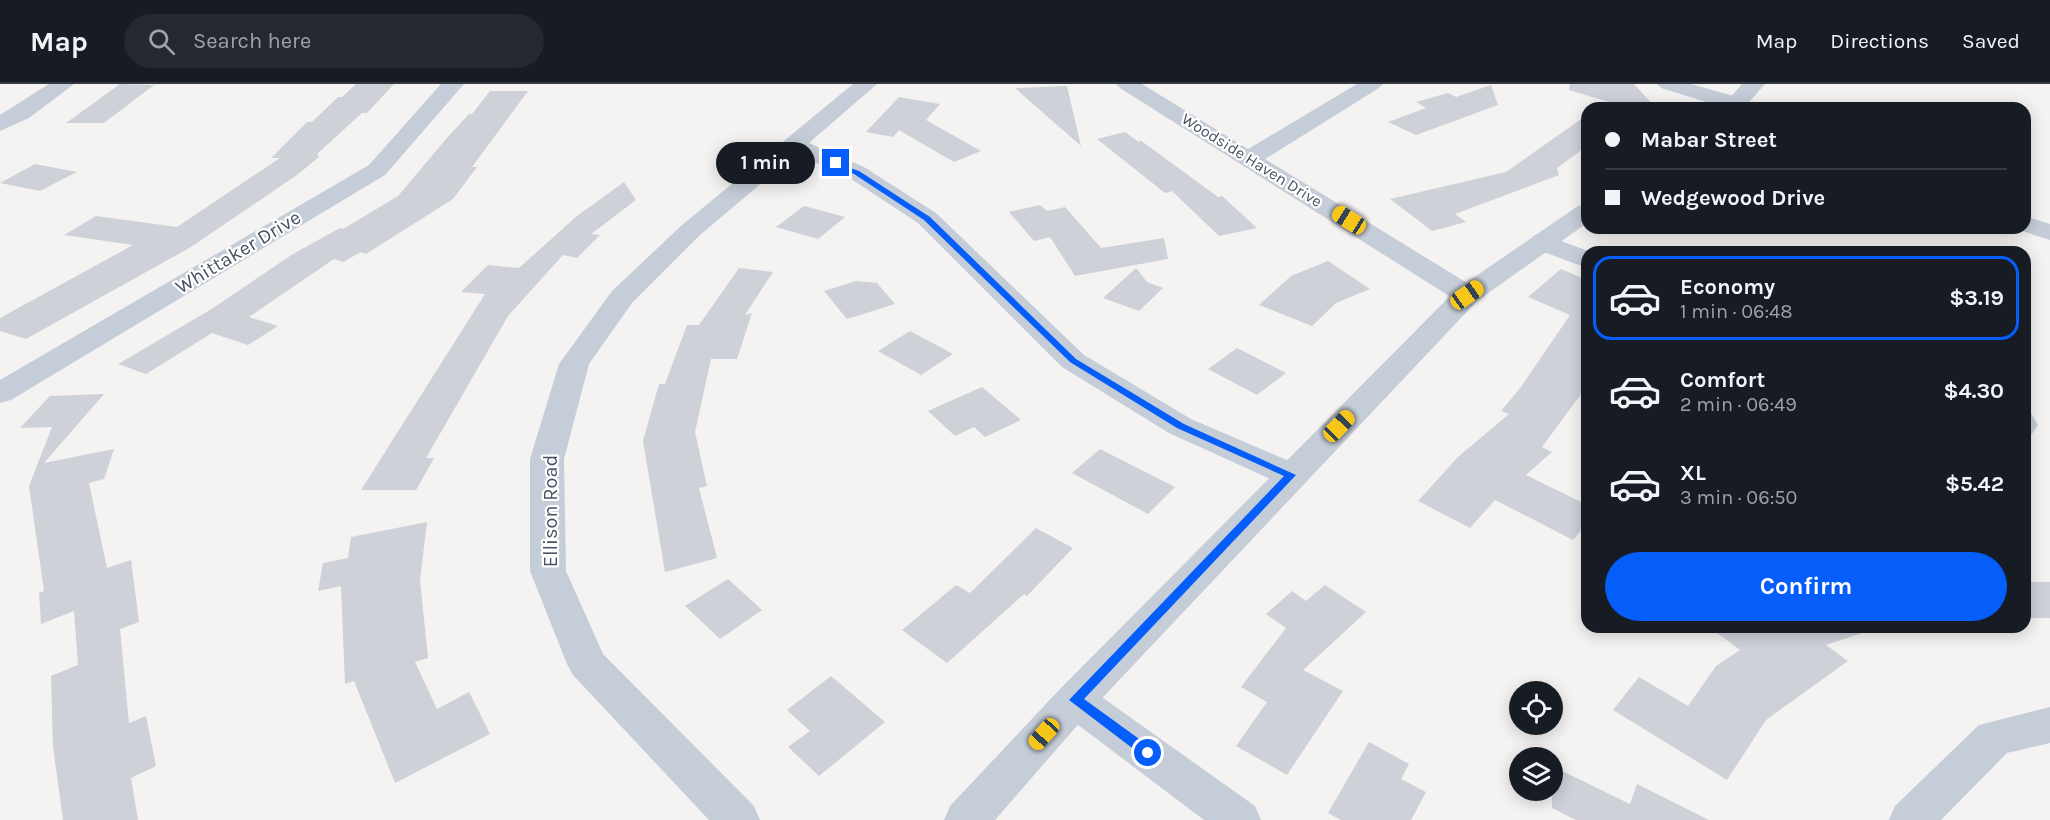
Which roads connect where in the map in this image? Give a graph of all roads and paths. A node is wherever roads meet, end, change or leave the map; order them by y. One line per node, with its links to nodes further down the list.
1 (63, 84): 10 (street)
2 (453, 84): 20 (street, Whittaker Drive)
3 (866, 84): 12 (street, Ellison Road)
4 (1127, 84): 13 (street, Woodside Haven Drive)
5 (1372, 84): 13 (street)
6 (1668, 84): 8 (street)
7 (1754, 84): 9 (street)
8 (1722, 102)
9 (1738, 102)
10 (11, 113): 11 (street)
11 (0, 124)
12 (795, 145): 21 (street); 24 (street, Ellison Road)
13 (1250, 158): 19 (street, Woodside Haven Drive)
14 (1581, 215): 17 (street)
15 (2031, 226): 16 (street)
16 (2050, 232)
17 (1542, 242): 18 (street); 19 (street)
18 (1581, 258)
19 (1467, 295): 21 (street)
20 (0, 393)
21 (1291, 475): 22 (street)
22 (1076, 700): 25 (street); 26 (street)
23 (2050, 725): 27 (street)
24 (738, 820)
25 (966, 820)
26 (1239, 820)
27 (1911, 820)

